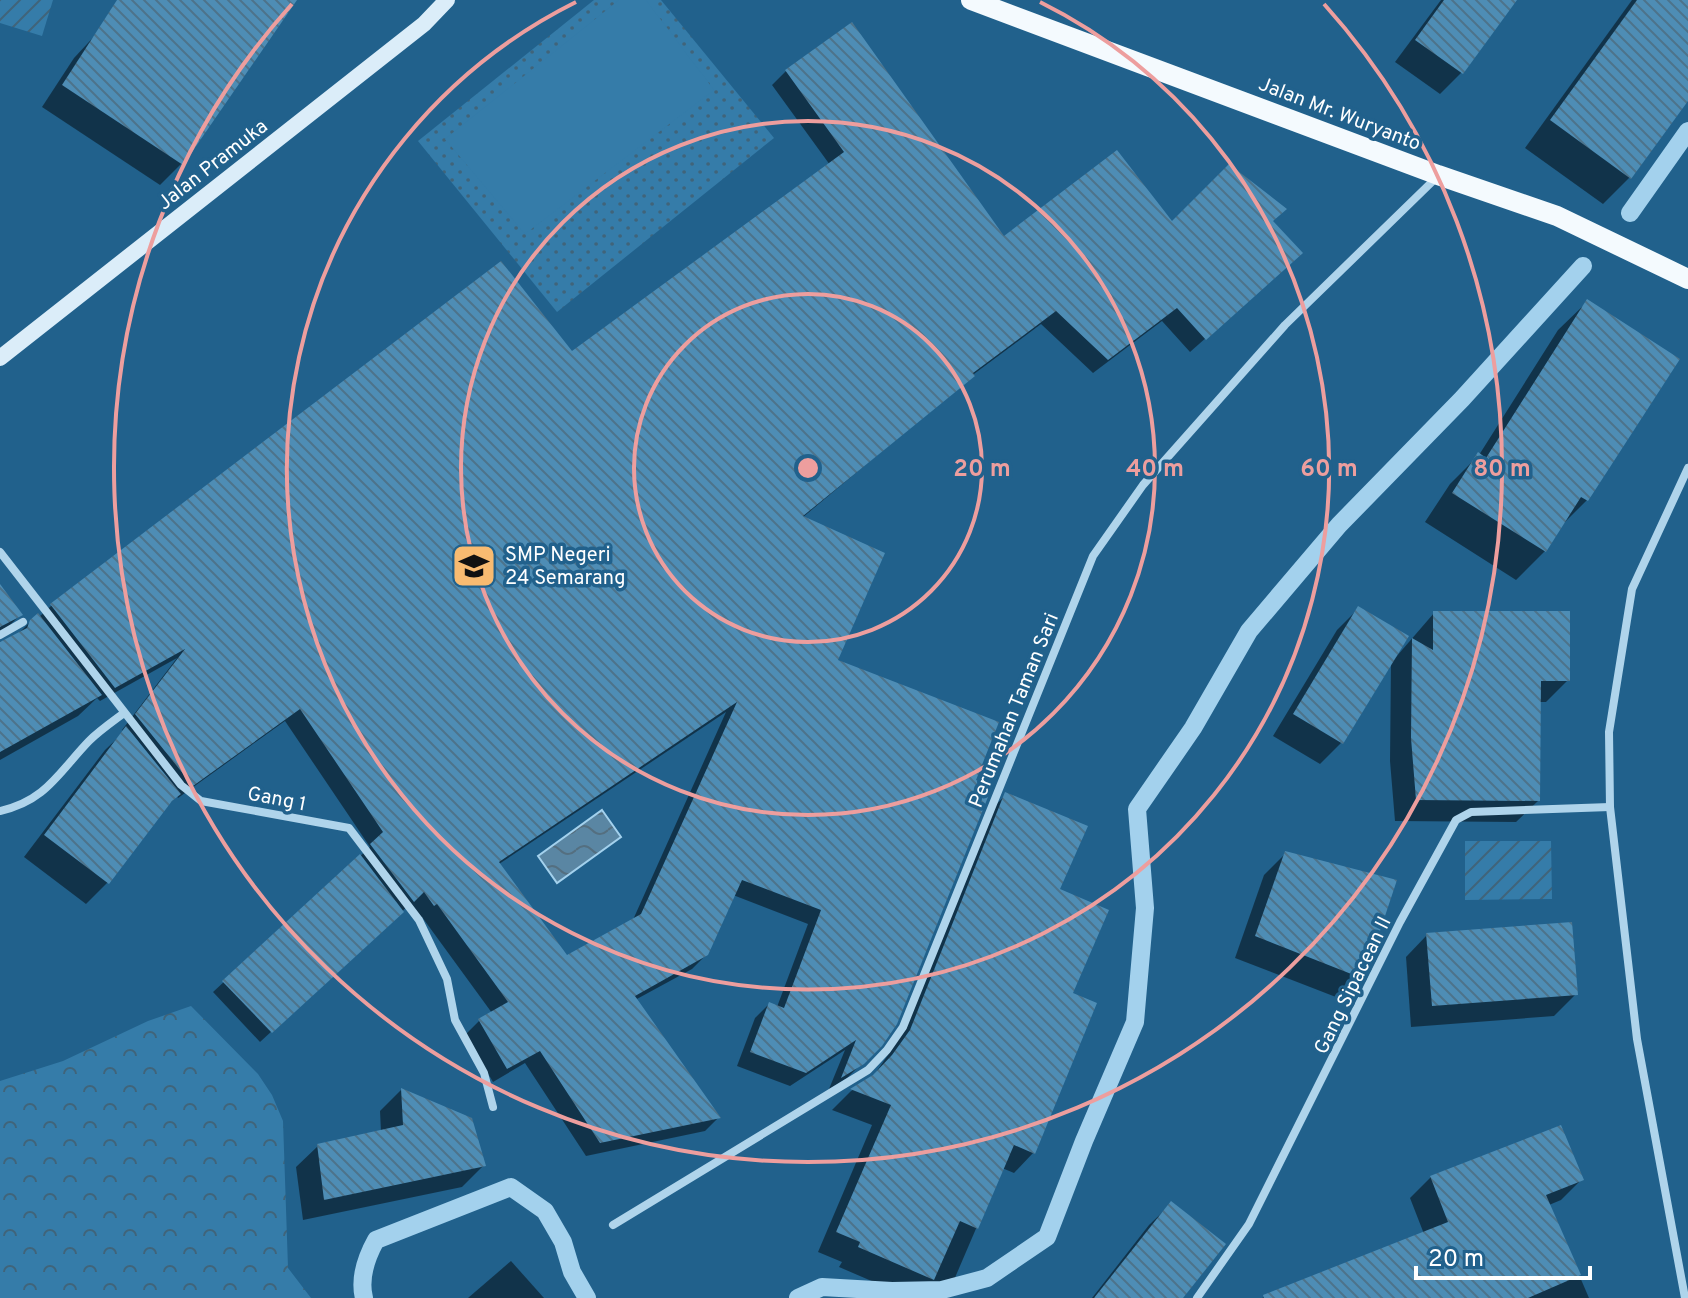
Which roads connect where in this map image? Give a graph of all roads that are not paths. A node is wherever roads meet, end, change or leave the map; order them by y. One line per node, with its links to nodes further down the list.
1 (447, 0): 5 (main road, Jalan Pramuka)
2 (971, 0): 3 (main road, Jalan Mr. Wuryanto)
3 (1438, 175): 4 (main road, Jalan Mr. Wuryanto); 14 (street, Perumahan Taman Sari)
4 (1688, 279)
5 (0, 358)
6 (1688, 468): 11 (street)
7 (0, 552): 10 (street, Gang 1)
8 (23, 622): 9 (street)
9 (0, 635)
10 (124, 713): 12 (street); 13 (street, Gang 1)
11 (1610, 807): 15 (street, Gang Sipacean II); 16 (street)
12 (0, 811)
13 (493, 1107)
14 (613, 1225)
15 (1197, 1298)
16 (1685, 1298)

